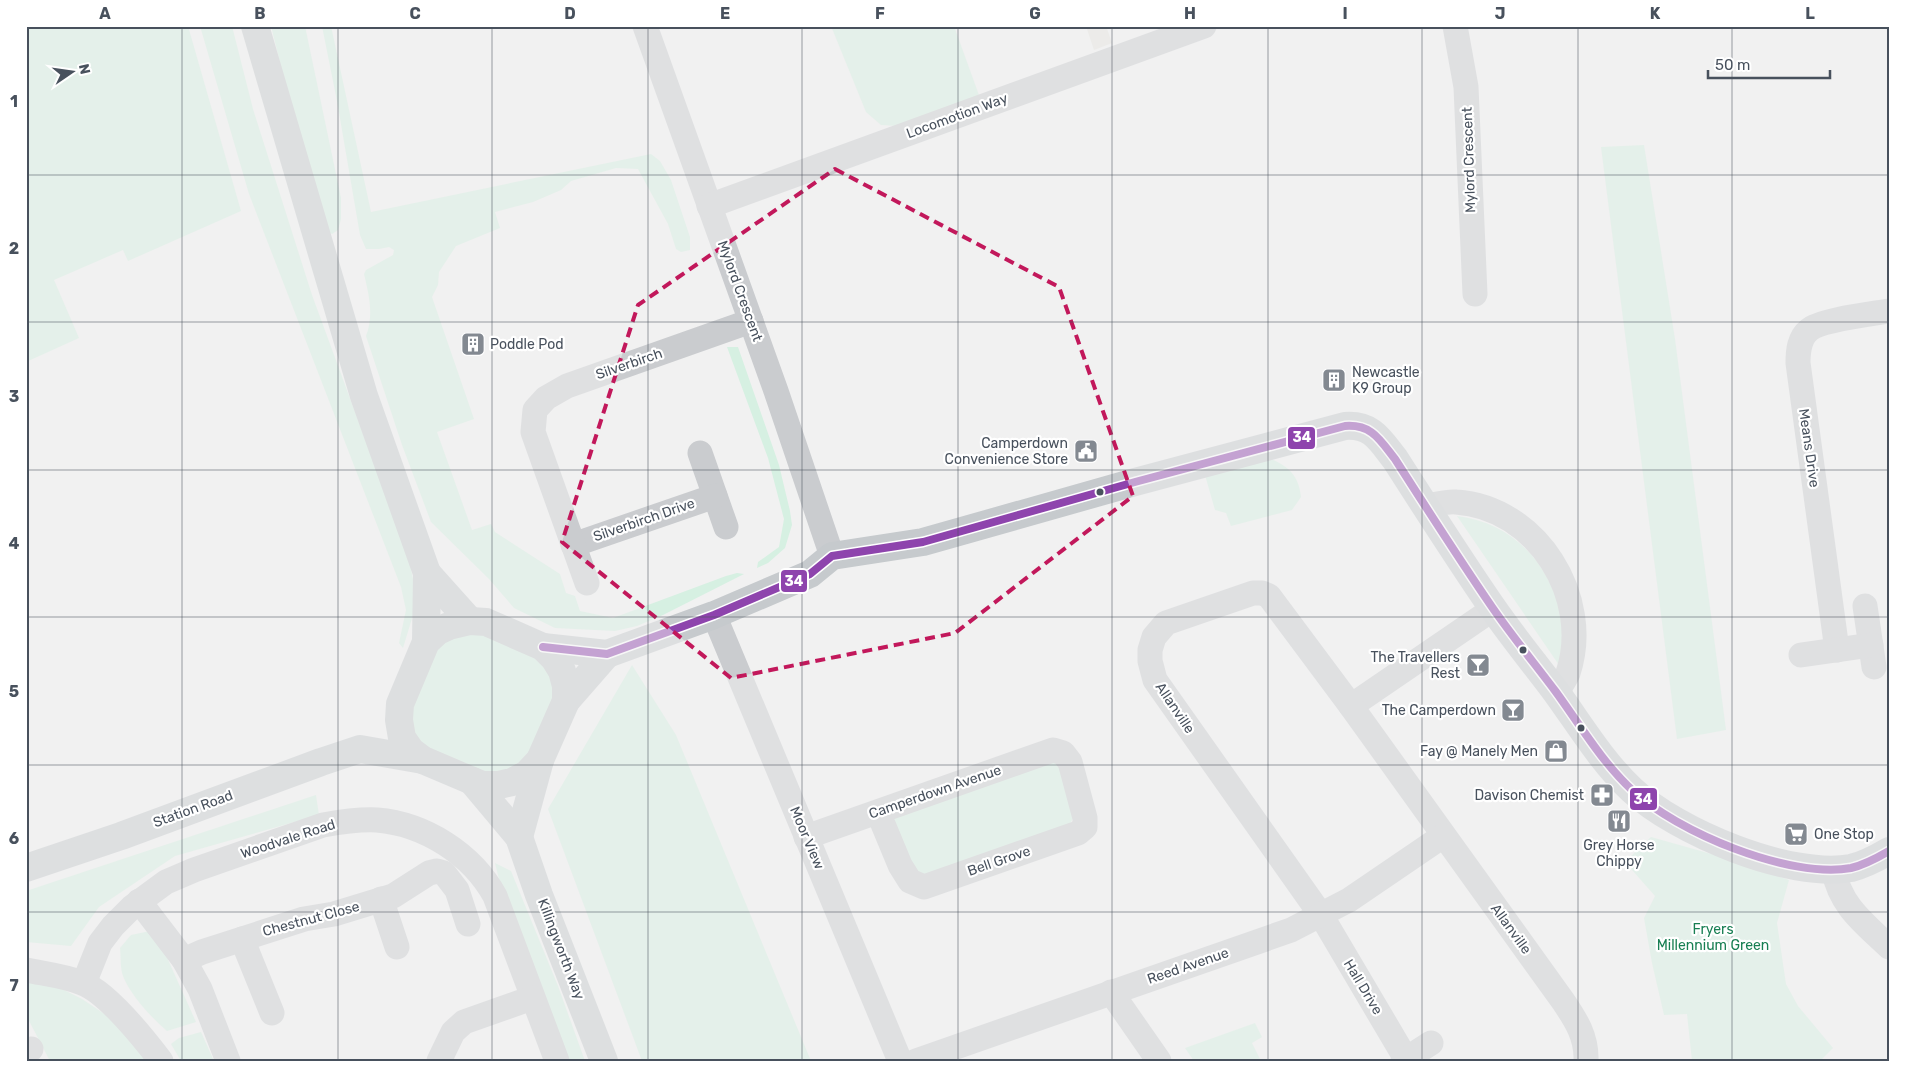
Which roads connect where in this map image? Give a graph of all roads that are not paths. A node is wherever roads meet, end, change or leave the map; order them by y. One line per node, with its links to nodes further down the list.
1 (255, 26): 15 (main road)
2 (645, 26): 5 (street, Mylord Crescent)
3 (1204, 26): 5 (street, Locomotion Way)
4 (1455, 26): 6 (street, Mylord Crescent)
5 (709, 206): 8 (street, Mylord Crescent)
6 (1474, 294)
7 (1889, 311): 23 (street, Means Drive)
8 (751, 321): 13 (street, Silverbirch); 14 (street, Mylord Crescent)
9 (700, 453): 10 (street)
10 (715, 496): 12 (street); 13 (street, Silverbirch Drive)
11 (1426, 506): 14 (main road); 18 (main road); 26 (street)
12 (726, 527)
13 (574, 545): 16 (street)
14 (832, 556): 19 (main road)
15 (427, 573): 20 (main road); 21 (main road)
16 (587, 583)
17 (1865, 606): 23 (street)
18 (1493, 609): 26 (main road); 29 (street)
19 (714, 615): 24 (main road); 38 (street, Moor View)
20 (470, 621): 21 (main road); 22 (main road)
21 (426, 642): 28 (main road)
22 (543, 647): 24 (main road); 27 (main road)
23 (1837, 650): 25 (street)
24 (607, 654): 27 (main road)
25 (1801, 655)
26 (1556, 693): 41 (main road)
27 (566, 701): 33 (main road)
28 (400, 704): 30 (main road, Station Road); 32 (main road)
29 (1350, 706): 36 (street, Allanville); 44 (street, Allanville)
30 (360, 749): 32 (main road, Station Road); 40 (main road, Station Road)
31 (1063, 753): 35 (street, Camperdown Avenue); 35 (street, Bell Grove)
32 (423, 760): 34 (main road)
33 (540, 760): 34 (main road); 37 (main road)
34 (472, 781): 37 (main road, Killingworth Way)
35 (878, 812): 38 (street, Camperdown Avenue)
36 (1443, 836): 44 (street, Reed Avenue); 65 (street, Allanville)
37 (519, 837): 61 (main road, Killingworth Way)
38 (806, 837): 62 (street, Moor View)
39 (1889, 851): 41 (main road)
40 (26, 868)
41 (1833, 870): 48 (street)
42 (381, 899): 45 (street, Chestnut Close); 46 (street, Chestnut Close); 47 (street)
43 (139, 901): 49 (street); 51 (street, Woodvale Road); 53 (street, Woodvale Road)
44 (1321, 915): 52 (street, Reed Avenue); 56 (street, Hall Drive)
45 (468, 924)
46 (242, 939): 49 (street, Chestnut Close); 54 (street)
47 (397, 947)
48 (1889, 947)
49 (184, 960): 58 (street)
50 (26, 970): 51 (street)
51 (84, 983): 57 (street)
52 (1111, 992): 63 (street, Reed Avenue); 64 (street)
53 (532, 998): 59 (street); 60 (street, Woodvale Road)
54 (274, 1005)
55 (1431, 1043): 56 (street, Hall Drive)
56 (1404, 1060)
57 (161, 1061)
58 (228, 1061)
59 (439, 1061)
60 (557, 1061)
61 (604, 1061)
62 (900, 1061)
63 (916, 1061)
64 (1159, 1061)
65 (1586, 1061)

